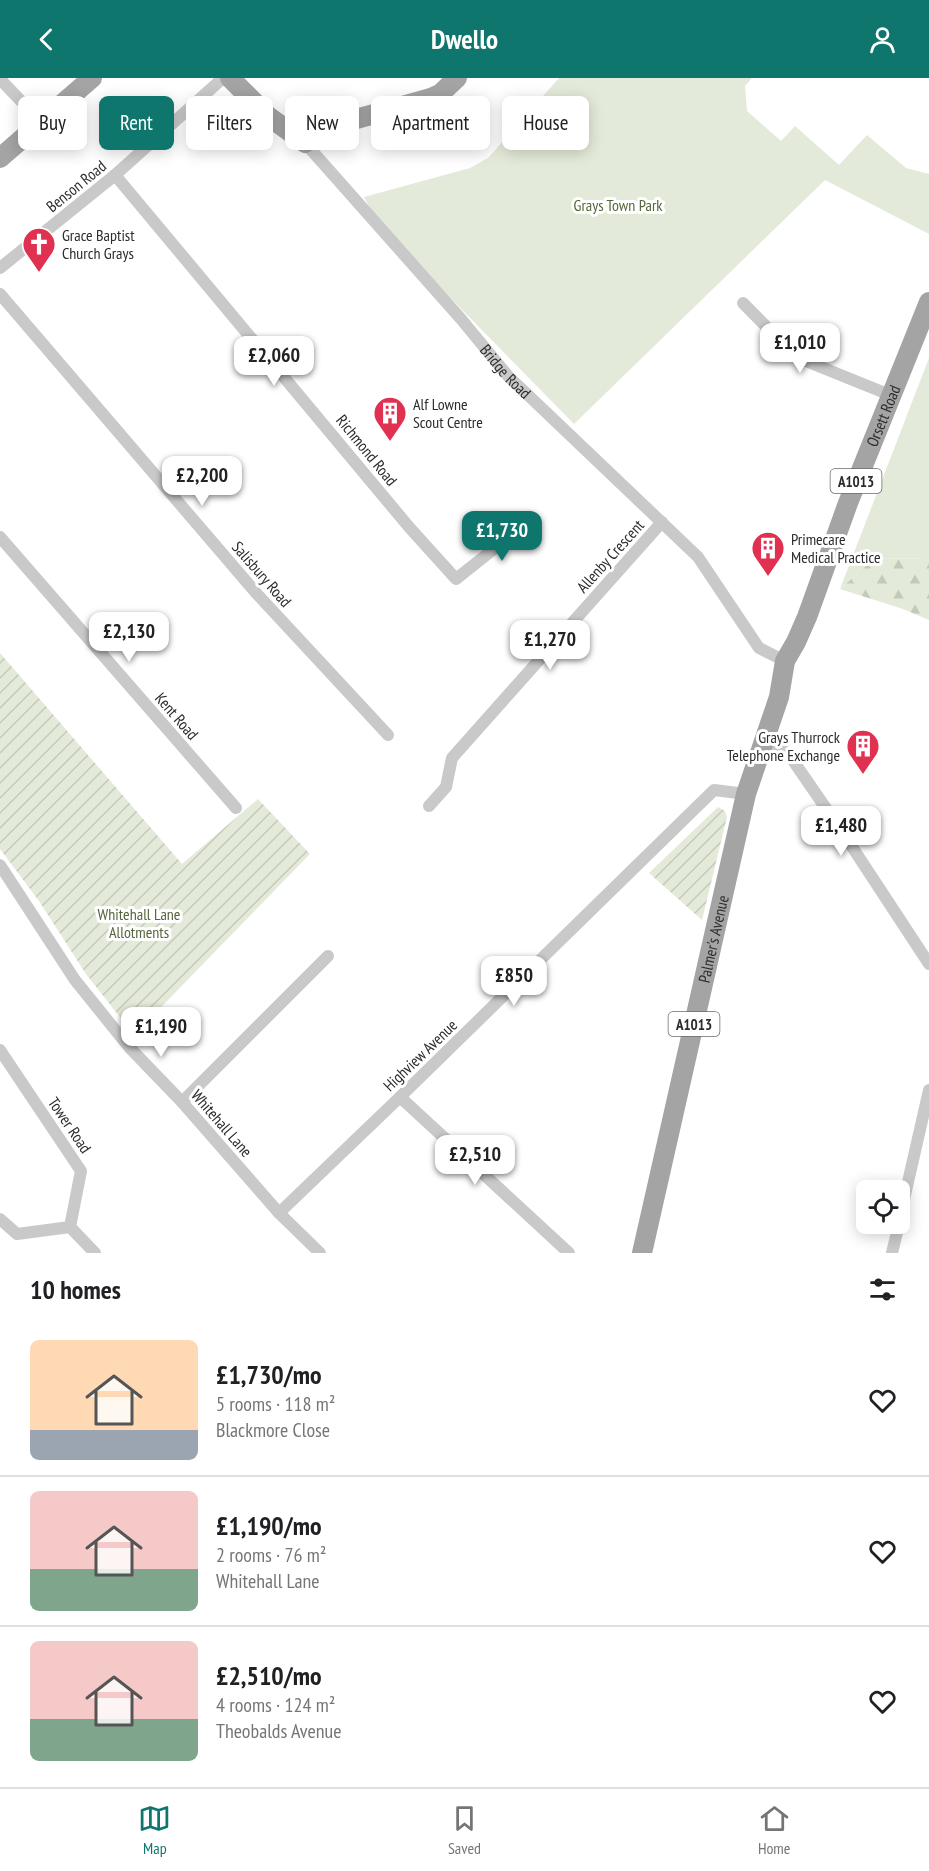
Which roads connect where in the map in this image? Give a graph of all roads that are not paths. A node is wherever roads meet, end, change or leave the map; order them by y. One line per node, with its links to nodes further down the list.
1 (92, 78): 6 (main road)
2 (223, 78): 13 (street, Benson Road)
3 (230, 78): 9 (main road, Bridge Road)
4 (457, 78): 8 (main road)
5 (0, 79): 7 (street)
6 (71, 96)
7 (18, 98)
8 (359, 119)
9 (285, 129)
10 (18, 142): 12 (main road)
11 (310, 150): 20 (street, Bridge Road)
12 (0, 158)
13 (115, 175): 14 (street, Benson Road); 19 (street, Richmond Road)
14 (0, 268)
15 (0, 294): 23 (street, Salisbury Road)
16 (929, 302): 18 (main road, Orsett Road / A1013)
17 (743, 303): 18 (street)
18 (890, 395): 22 (main road, Orsett Road / A1013)
19 (529, 521)
20 (662, 522): 22 (street, Bridge Road); 26 (street, Allenby Crescent)
21 (0, 537): 27 (street, Kent Road)
22 (785, 661): 24 (main road, Palmer's Avenue / A1013)
23 (387, 735)
24 (765, 738): 25 (main road, Palmer's Avenue / A1013); 30 (street)
25 (746, 794): 33 (street, Highview Avenue); 43 (main road, Palmer's Avenue / A1013)
26 (429, 806)
27 (236, 808)
28 (0, 865): 34 (street, Whitehall Lane)
29 (328, 956): 34 (street)
30 (929, 964)
31 (0, 1050): 38 (street, Tower Road)
32 (929, 1090): 35 (street)
33 (400, 1097): 36 (street, Highview Avenue); 42 (street)
34 (182, 1102): 36 (street, Whitehall Lane)
35 (909, 1180)
36 (279, 1213): 41 (street, Whitehall Lane)
37 (0, 1218): 38 (street)
38 (70, 1227): 40 (street)
39 (896, 1234): 44 (street)
40 (94, 1253)
41 (320, 1253)
42 (569, 1253)
43 (642, 1253)
44 (892, 1253)

